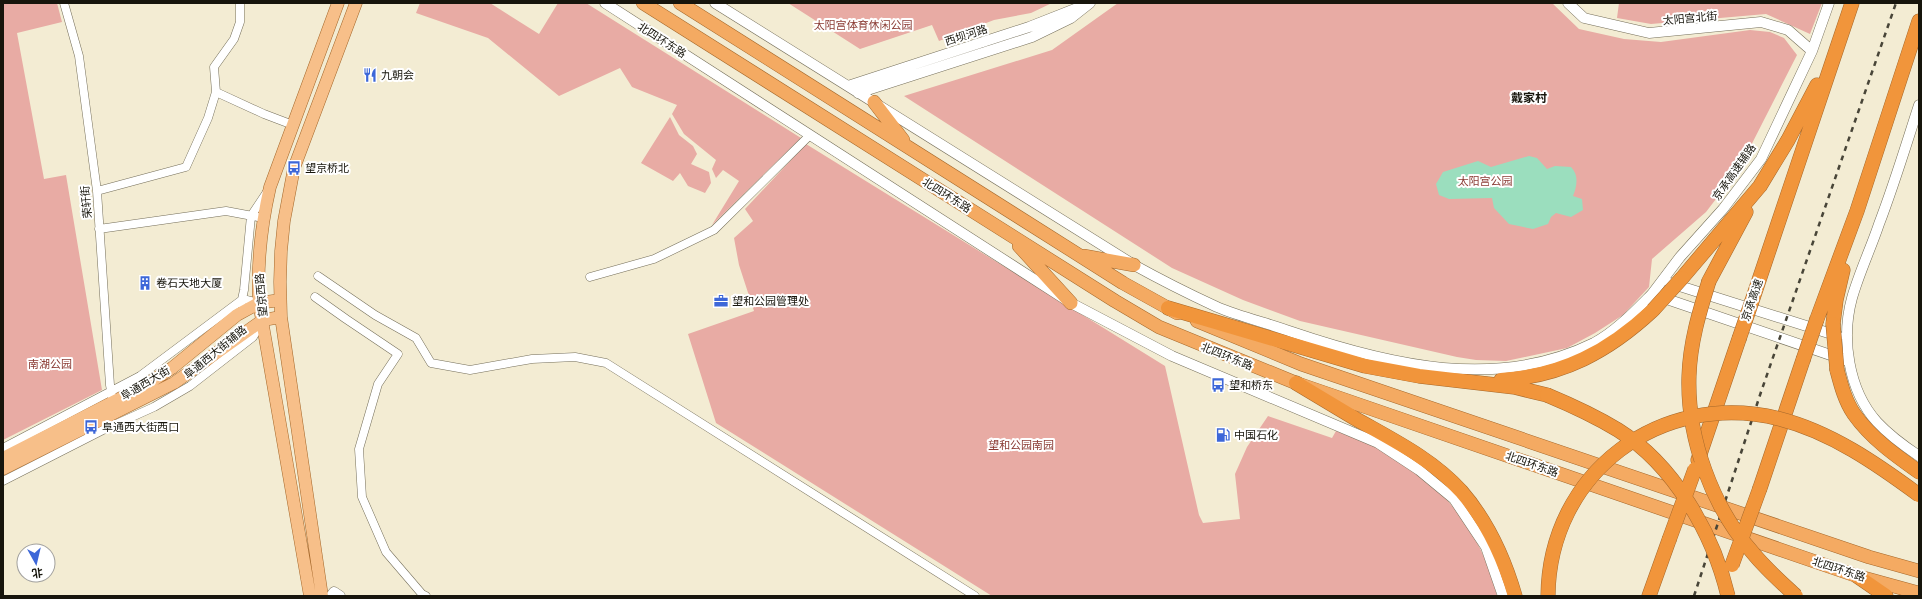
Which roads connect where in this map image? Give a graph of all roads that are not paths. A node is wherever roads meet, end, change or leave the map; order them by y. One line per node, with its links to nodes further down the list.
1 (64, 3): 25 (street, 荣轩街)
2 (240, 3): 17 (street)
3 (338, 3): 21 (main road, 望京西路)
4 (356, 3): 38 (main road, 望京西路)
5 (605, 3): 22 (street, 北四环东路)
6 (643, 3): 29 (highway, 北四环东路)
7 (680, 3): 23 (highway, 北四环东路)
8 (715, 3): 16 (street)
9 (1090, 3): 16 (street, 西坝河路); 18 (street, 西坝河路)
10 (1568, 3): 14 (street, 太阳宫北街)
11 (1829, 3): 14 (street, 京承高速辅路)
12 (1852, 3): 15 (highway, 京承高速)
13 (1919, 21): 26 (highway)
14 (1812, 51): 34 (street, 京承高速辅路)
15 (1835, 52): 24 (highway); 70 (highway, 京承高速, bridge)
16 (848, 86): 18 (street)
17 (216, 92): 21 (street); 25 (street)
18 (858, 93): 19 (street)
19 (874, 102): 23 (highway); 31 (street)
20 (1919, 105): 45 (street)
21 (293, 125): 27 (main road, 望京西路)
22 (810, 135): 33 (street); 40 (street, 北四环东路)
23 (909, 148): 30 (highway, 北四环东路)
24 (1760, 186): 47 (highway, bridge); 73 (highway, bridge)
25 (97, 191): 28 (street, 荣轩街)
26 (1857, 211): 54 (highway, bridge); 57 (highway, bridge)
27 (257, 217): 28 (street); 37 (street); 39 (main road, 望京西路)
28 (99, 229): 49 (street, 荣轩街)
29 (1007, 233): 40 (highway); 48 (highway, 北四环东路)
30 (1079, 255): 31 (highway); 41 (highway, 北四环东路)
31 (1134, 265): 35 (street)
32 (318, 276): 66 (street)
33 (590, 277)
34 (1663, 280): 35 (street, 京承高速辅路); 45 (street)
35 (1652, 294): 46 (street)
36 (315, 297): 65 (street)
37 (243, 299): 39 (street); 42 (street); 49 (street)
38 (280, 300): 39 (main road, 阜通西大街); 43 (main road, 望京西路)
39 (259, 303): 42 (main road, 阜通西大街); 44 (main road, 望京西路)
40 (1071, 303): 67 (street, 北四环东路)
41 (1168, 308): 47 (highway); 58 (highway, 北四环东路)
42 (237, 315): 49 (main road, 阜通西大街)
43 (281, 317): 44 (main road, 阜通西大街); 62 (main road, 望京西路)
44 (263, 320): 53 (main road, 阜通西大街); 55 (street, 阜通西大街辅路); 61 (main road, 望京西路)
45 (1847, 338): 46 (street)
46 (1848, 360): 51 (street)
47 (1474, 381): 72 (highway, bridge)
48 (1296, 383): 59 (highway, 北四环东路); 68 (highway)
49 (112, 397): 50 (street); 52 (main road, 阜通西大街)
50 (3, 448)
51 (1919, 456)
52 (3, 458)
53 (3, 469)
54 (1919, 472)
55 (3, 481)
56 (1919, 495): 69 (highway, bridge)
57 (1731, 569): 71 (highway); 72 (highway)
58 (1919, 571)
59 (1857, 576): 60 (highway, 北四环东路); 74 (highway)
60 (1919, 593)
61 (310, 596)
62 (322, 596)
63 (331, 596): 64 (street)
64 (340, 596)
65 (426, 596)
66 (975, 596)
67 (1503, 596)
68 (1515, 596)
69 (1548, 596)
70 (1649, 596)
71 (1722, 596)
72 (1728, 596)
73 (1796, 596)
74 (1886, 596)

